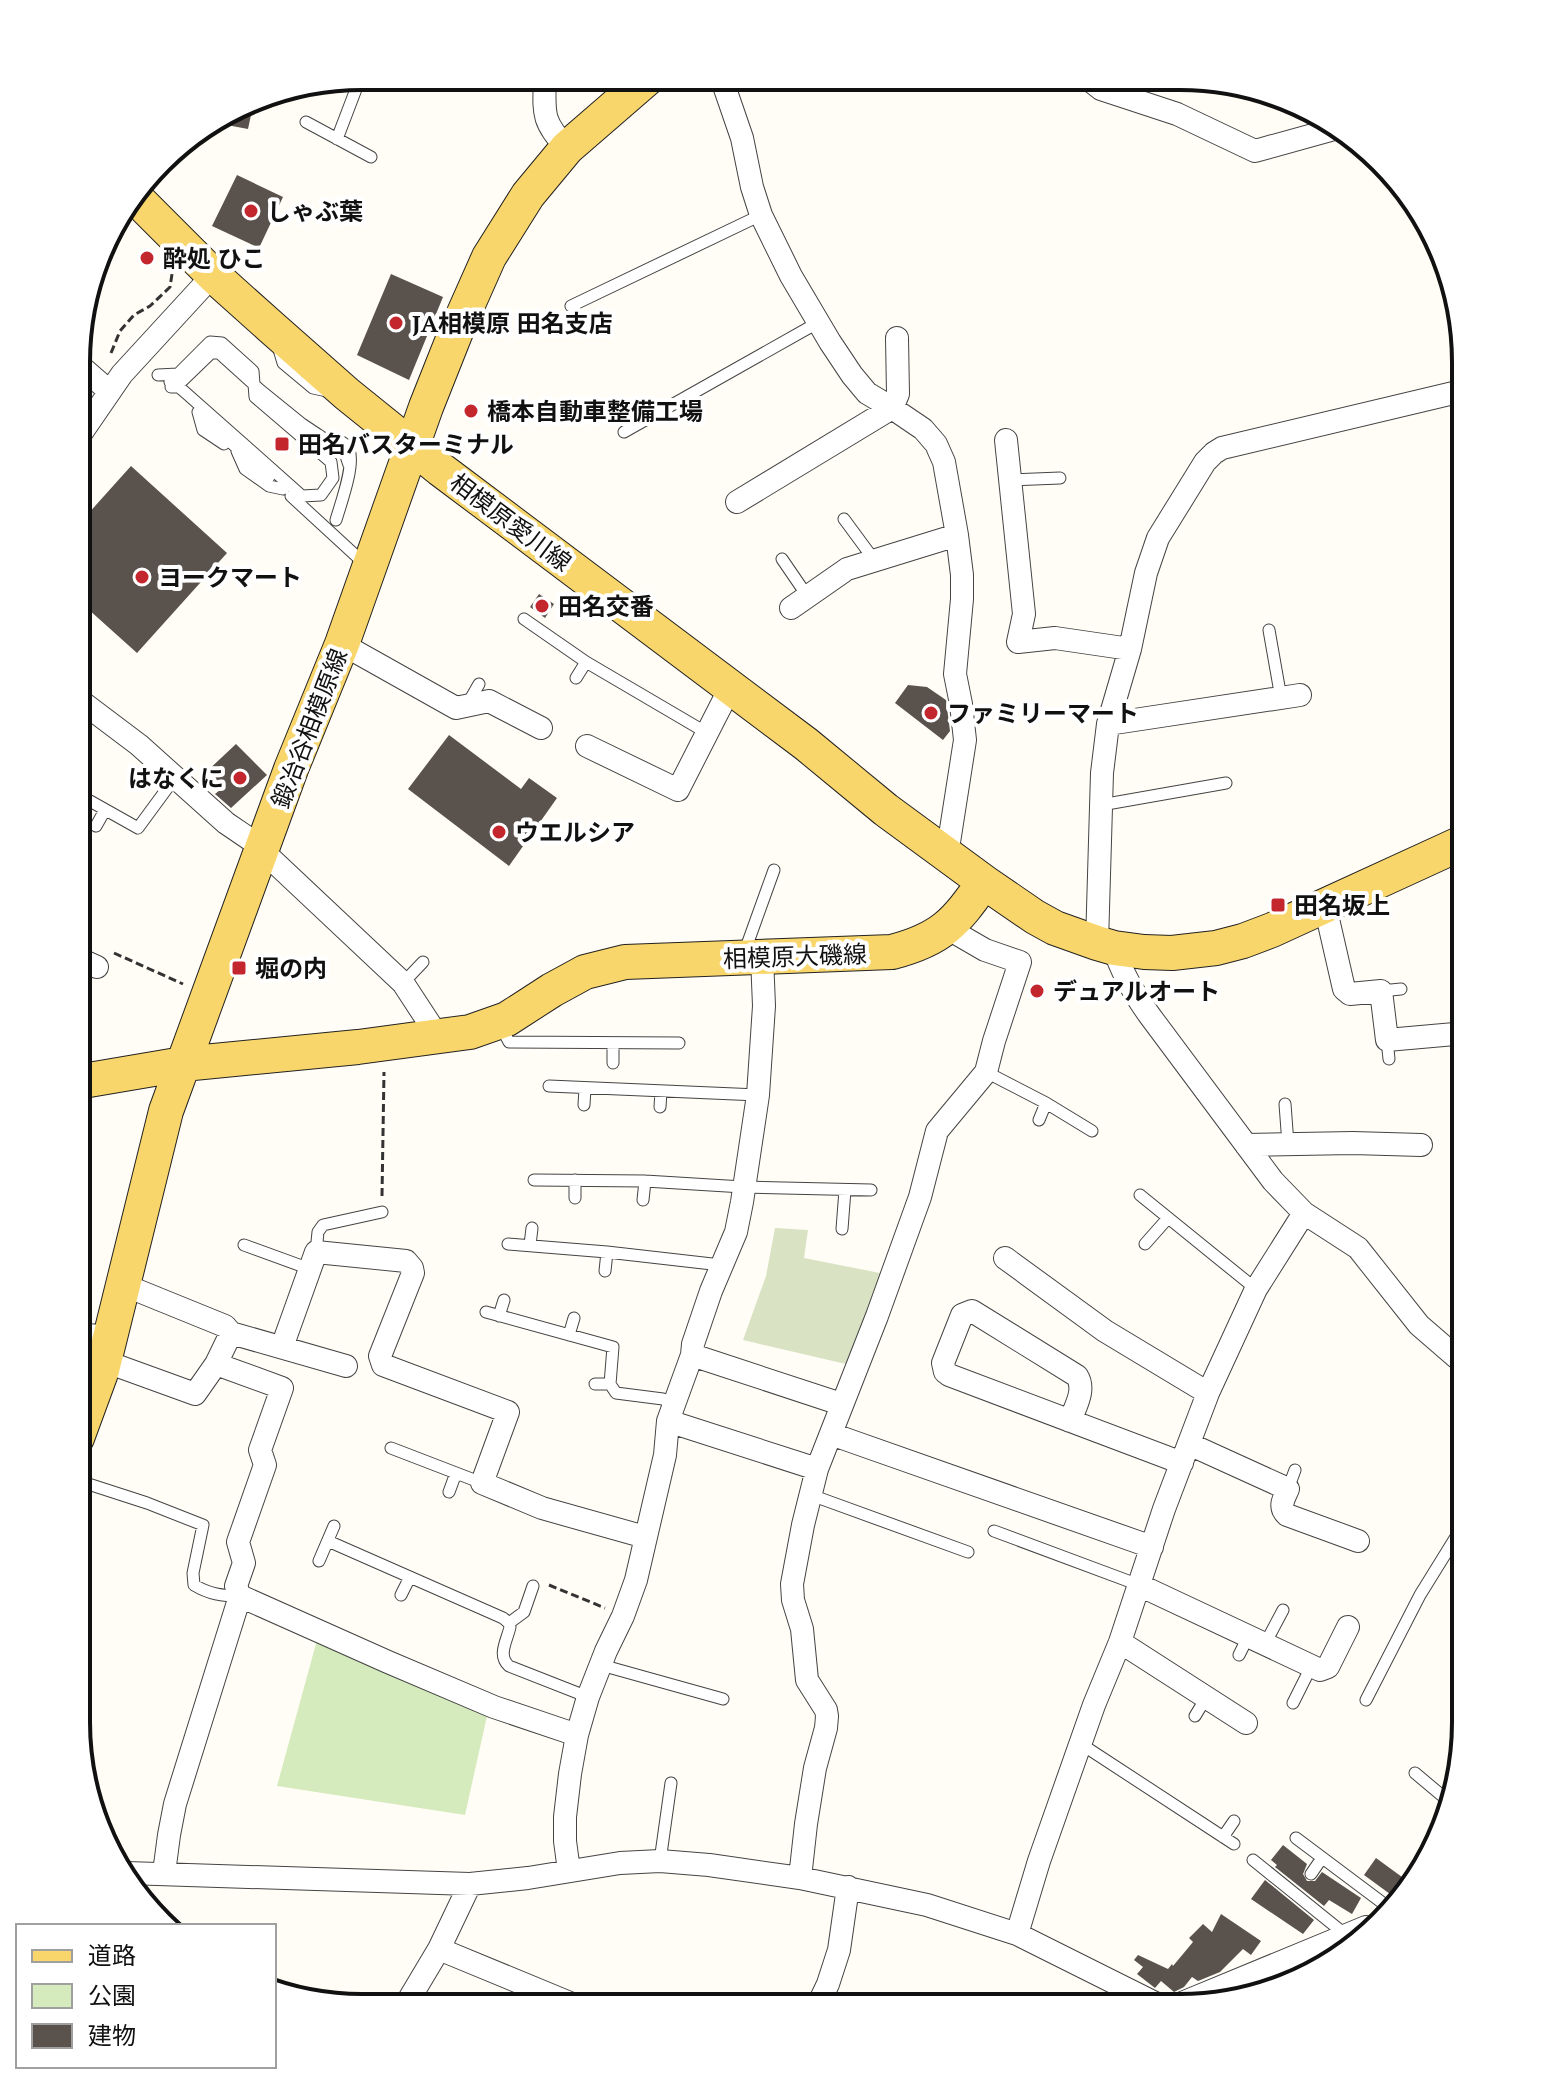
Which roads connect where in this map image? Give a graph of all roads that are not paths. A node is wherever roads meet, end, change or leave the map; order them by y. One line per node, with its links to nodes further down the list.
1 (356, 90): 8 (lane)
2 (545, 90): 9 (street)
3 (634, 90): 9 (main road, 鍛冶谷相模原線)
4 (725, 90): 12 (street)
5 (1104, 90): 7 (street)
6 (306, 122): 8 (lane)
7 (1324, 132)
8 (337, 139): 10 (lane)
9 (567, 148): 27 (main road, 鍛冶谷相模原線)
10 (371, 157)
11 (142, 204): 13 (main road, 相模原愛川線)
12 (761, 215): 14 (lane); 15 (street)
13 (213, 275): 17 (street); 27 (main road, 相模原愛川線)
14 (571, 306)
15 (819, 322): 23 (street); 25 (lane)
16 (897, 338): 23 (street)
17 (137, 356): 19 (lane); 20 (street)
18 (90, 374): 20 (street)
19 (179, 382): 21 (lane); 30 (lane); 33 (lane)
20 (102, 385): 24 (street)
21 (257, 388): 30 (lane); 33 (lane)
22 (1452, 393): 42 (street)
23 (892, 408): 31 (street); 34 (street)
24 (90, 412)
25 (624, 432)
26 (1006, 440): 29 (street)
27 (412, 446): 37 (main road, 鍛冶谷相模原線); 46 (main road, 相模原愛川線)
28 (1060, 478): 29 (lane)
29 (1011, 480): 42 (street)
30 (302, 496): 33 (lane)
31 (737, 502)
32 (844, 519): 36 (lane)
33 (318, 520): 37 (lane)
34 (957, 535): 36 (street); 62 (street)
35 (782, 559): 38 (lane)
36 (875, 561): 38 (street)
37 (370, 569): 41 (main road, 鍛冶谷相模原線)
38 (800, 603)
39 (524, 619): 43 (lane)
40 (1269, 630): 47 (lane)
41 (342, 644): 48 (street); 61 (main road, 鍛冶谷相模原線)
42 (1130, 649): 50 (street)
43 (586, 662): 44 (lane); 52 (lane)
44 (576, 678)
45 (479, 684): 48 (lane)
46 (730, 688): 52 (street); 62 (main road, 相模原愛川線)
47 (1290, 697): 50 (street)
48 (467, 706): 51 (street)
49 (90, 708): 54 (street)
50 (1108, 724): 57 (street)
51 (541, 728)
52 (707, 733): 53 (street)
53 (587, 746)
54 (174, 779): 58 (lane); 61 (street)
55 (1226, 783): 57 (lane)
56 (90, 801): 58 (lane)
57 (1101, 805): 67 (street)
58 (105, 810): 59 (lane)
59 (96, 826)
60 (1452, 848): 65 (main road)
61 (262, 849): 70 (street); 77 (main road, 鍛冶谷相模原線)
62 (947, 855): 64 (main road, 相模原愛川線)
63 (774, 870): 68 (lane)
64 (984, 882): 66 (main road, 相模原大磯線); 67 (main road)
65 (1325, 906): 67 (main road); 72 (street)
66 (947, 928): 68 (main road, 相模原大磯線); 78 (street)
67 (1105, 946): 91 (street)
68 (755, 958): 71 (main road, 相模原大磯線); 83 (street)
69 (423, 962): 70 (lane)
70 (403, 983): 73 (street)
71 (499, 1023): 73 (main road, 相模原大磯線); 74 (lane)
72 (1452, 1036)
73 (439, 1038): 77 (main road, 相模原大磯線)
74 (613, 1043): 75 (lane); 76 (lane)
75 (679, 1043)
76 (613, 1063)
77 (183, 1064): 79 (main road, 相模原大磯線); 116 (main road, 鍛冶谷相模原線)
78 (986, 1072): 84 (lane); 134 (street)
79 (90, 1080)
80 (549, 1086): 81 (lane)
81 (585, 1088): 82 (lane); 86 (lane)
82 (661, 1091): 83 (lane); 87 (lane)
83 (758, 1095): 96 (street)
84 (1046, 1103): 88 (lane); 89 (lane)
85 (1285, 1104): 90 (lane)
86 (584, 1105)
87 (660, 1107)
88 (1039, 1120)
89 (1092, 1131)
90 (1288, 1144): 91 (street); 92 (street)
91 (1246, 1145): 103 (street)
92 (1421, 1145)
93 (534, 1180): 94 (lane)
94 (575, 1180): 95 (lane); 100 (lane)
95 (645, 1181): 96 (lane); 101 (lane)
96 (743, 1187): 97 (lane); 114 (street)
97 (845, 1190): 98 (lane); 106 (lane)
98 (871, 1190)
99 (1140, 1195): 104 (lane)
100 (575, 1198)
101 (643, 1200)
102 (382, 1212): 113 (lane)
103 (1304, 1213): 117 (street); 126 (street)
104 (1168, 1218): 108 (lane); 117 (lane)
105 (532, 1228): 110 (lane)
106 (842, 1229)
107 (508, 1244): 110 (lane)
108 (1145, 1244)
109 (244, 1245): 113 (lane)
110 (530, 1245): 111 (lane)
111 (607, 1252): 114 (lane); 115 (lane)
112 (1005, 1258): 133 (street)
113 (313, 1260): 125 (street); 142 (street)
114 (721, 1265): 127 (street)
115 (605, 1271)
116 (124, 1285): 122 (street); 124 (main road, 鍛冶谷相模原線)
117 (1256, 1289): 133 (street)
118 (504, 1300): 120 (lane)
119 (486, 1312): 120 (lane)
120 (499, 1316): 123 (lane)
121 (574, 1318): 123 (lane)
122 (231, 1333): 125 (street); 128 (street)
123 (569, 1335): 132 (lane)
124 (97, 1344): 128 (street); 130 (main road, 鍛冶谷相模原線)
125 (282, 1347): 129 (street)
126 (1451, 1353)
127 (692, 1355): 134 (street); 135 (street)
128 (216, 1364): 159 (street)
129 (346, 1366)
130 (90, 1376)
131 (595, 1384): 132 (lane)
132 (610, 1384): 135 (lane)
133 (1208, 1393): 139 (street)
134 (841, 1404): 137 (street)
135 (671, 1413): 140 (street); 148 (street)
136 (1070, 1421): 136 (street); 139 (street)
137 (831, 1434): 140 (street); 152 (street)
138 (391, 1448): 141 (lane)
139 (1186, 1453): 150 (street); 152 (street)
140 (817, 1469): 145 (street)
141 (456, 1473): 142 (lane); 144 (lane)
142 (482, 1483): 148 (street)
143 (90, 1485): 159 (lane)
144 (449, 1492)
145 (811, 1495): 153 (lane); 186 (street)
146 (334, 1526): 149 (lane)
147 (994, 1531): 156 (lane)
148 (645, 1537): 165 (street)
149 (328, 1541): 154 (lane); 155 (lane)
150 (1358, 1541)
151 (1451, 1545): 169 (lane)
152 (1152, 1547): 156 (street)
153 (968, 1552)
154 (319, 1561)
155 (410, 1577): 158 (lane); 161 (lane)
156 (1139, 1585): 163 (street); 164 (street)
157 (533, 1586): 161 (lane)
158 (401, 1595)
159 (240, 1596): 172 (street); 184 (street)
160 (1283, 1610): 164 (lane)
161 (509, 1623): 167 (lane)
162 (1348, 1627): 166 (street)
163 (1120, 1642): 171 (street); 173 (street)
164 (1251, 1646): 166 (street)
165 (601, 1665): 167 (street); 168 (lane)
166 (1312, 1665): 170 (lane)
167 (588, 1697): 172 (street)
168 (723, 1699)
169 (1366, 1700)
170 (1293, 1703)
171 (1246, 1723)
172 (577, 1735): 182 (street)
173 (1081, 1744): 177 (lane); 191 (street)
174 (1415, 1773): 176 (lane)
175 (671, 1783): 181 (lane)
176 (1442, 1795)
177 (1234, 1821)
178 (1296, 1838): 179 (lane)
179 (1322, 1858): 185 (lane); 189 (lane)
180 (1253, 1860): 190 (lane)
181 (660, 1861): 182 (street); 186 (street)
182 (569, 1871): 187 (street)
183 (136, 1873): 184 (street)
184 (164, 1873): 187 (street)
185 (1311, 1874)
186 (800, 1878): 188 (street)
187 (470, 1884): 193 (street)
188 (848, 1887): 191 (street); 197 (street)
189 (1382, 1903)
190 (1354, 1930)
191 (1017, 1934): 198 (street)
192 (1349, 1934): 194 (street)
193 (439, 1949): 195 (street); 196 (street)
194 (1208, 1992)
195 (412, 1994)
196 (548, 1994)
197 (823, 1994)
198 (1137, 1994)

